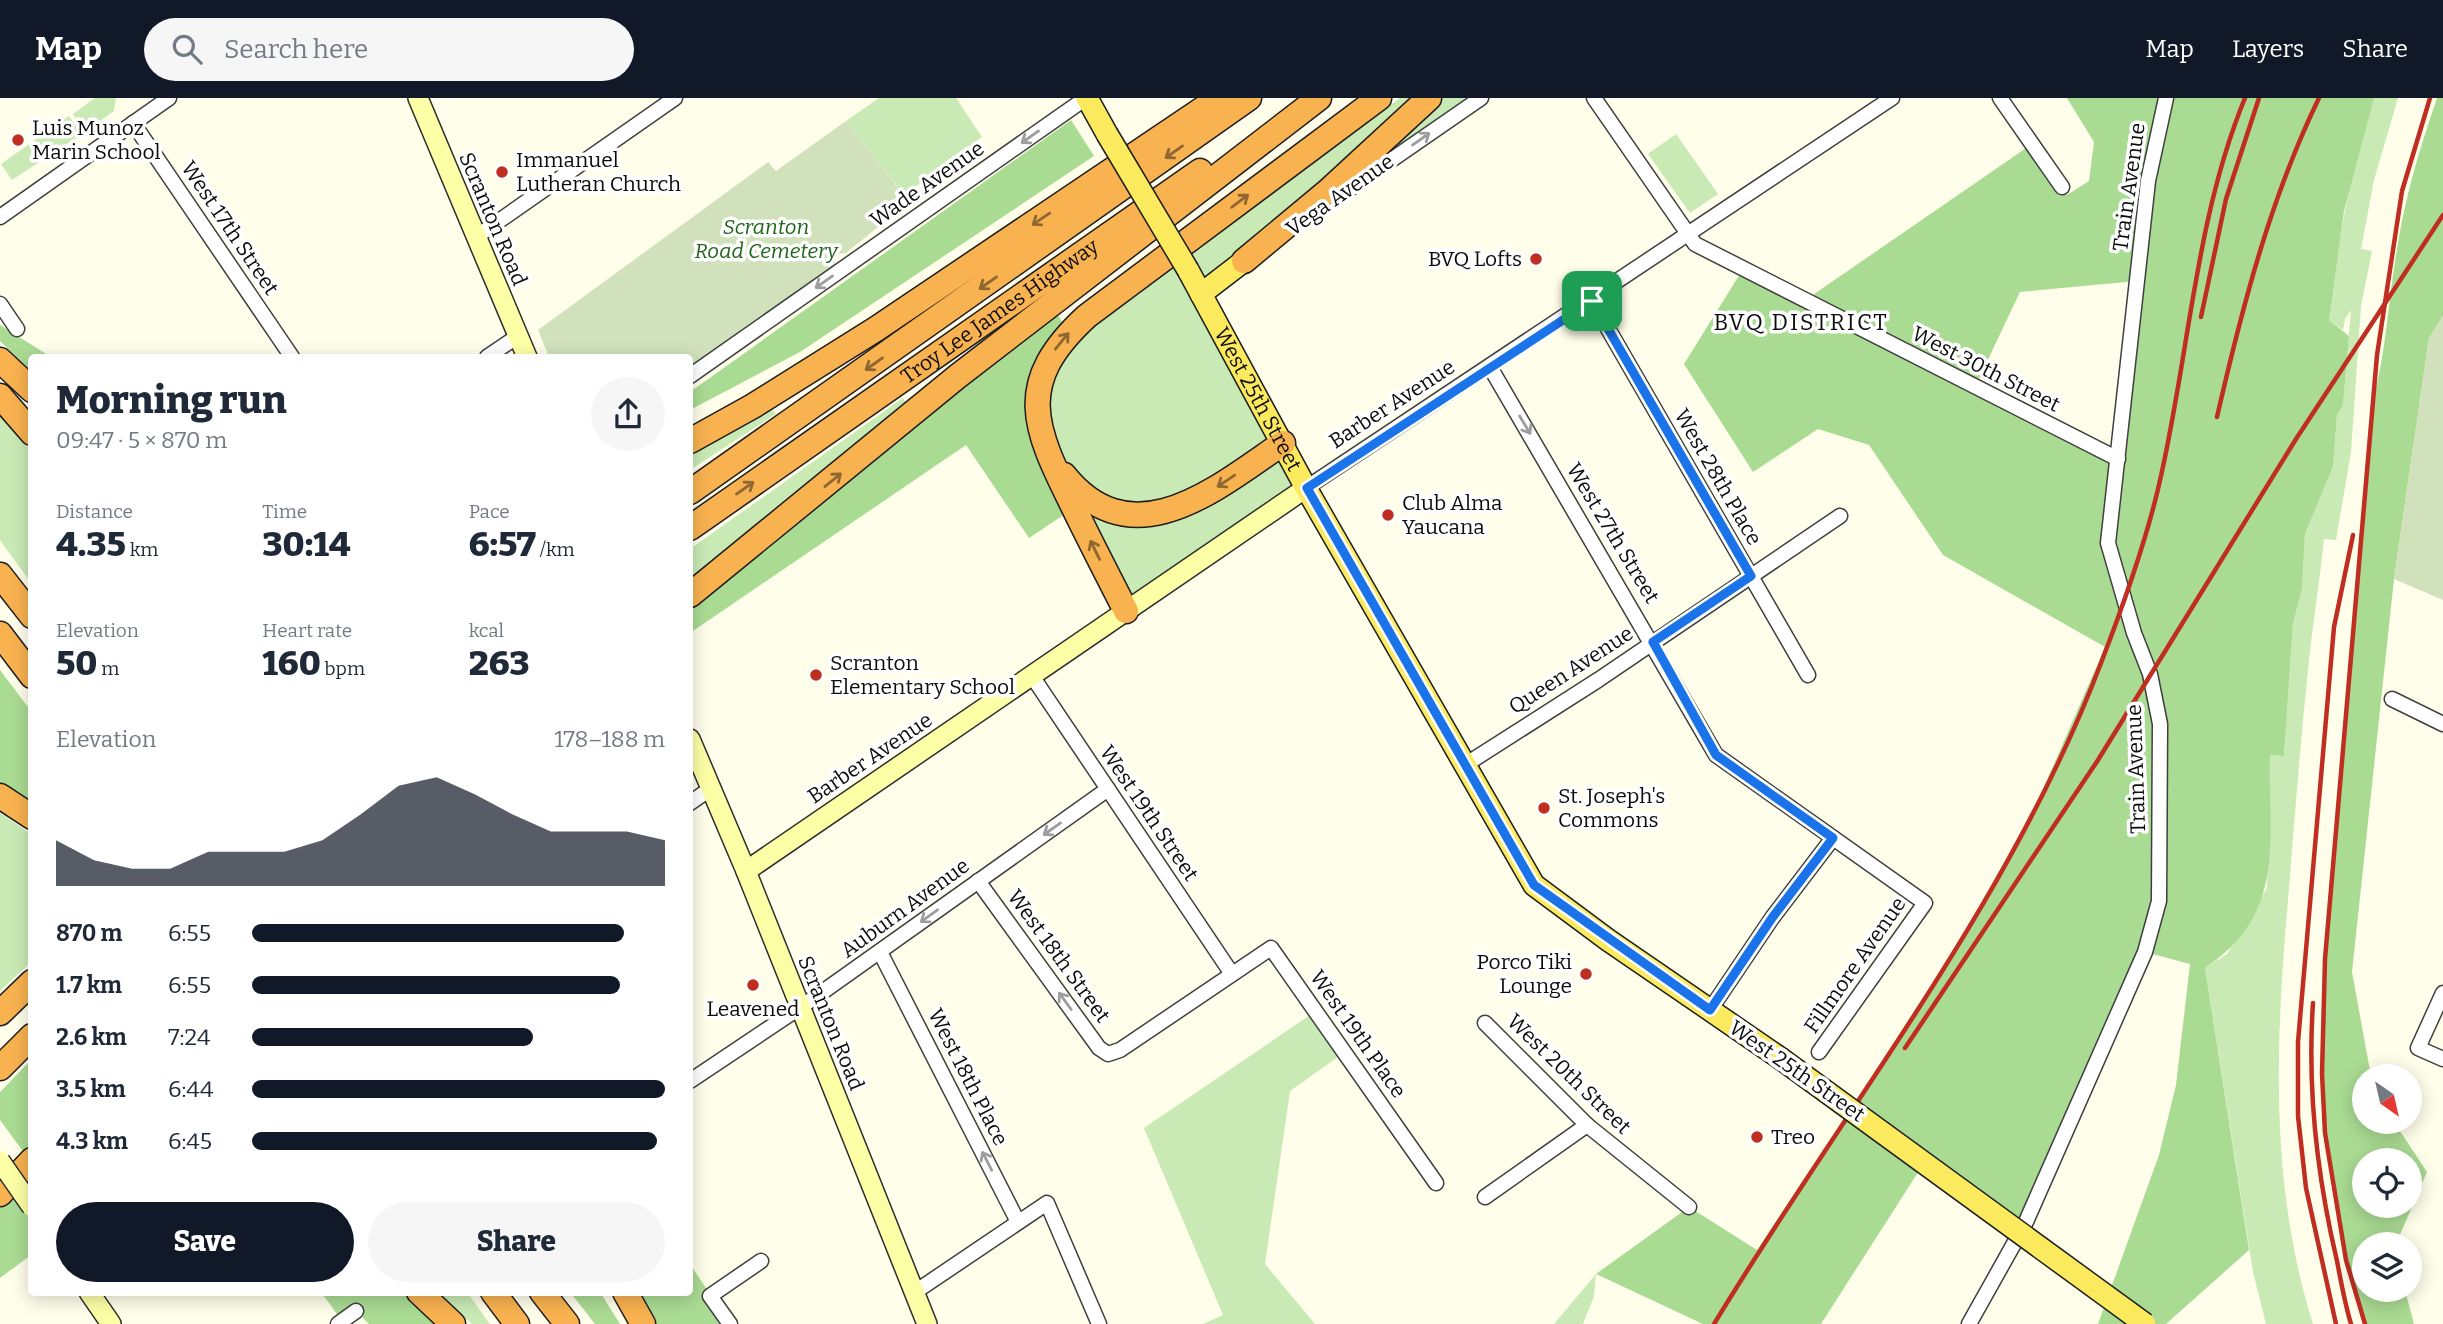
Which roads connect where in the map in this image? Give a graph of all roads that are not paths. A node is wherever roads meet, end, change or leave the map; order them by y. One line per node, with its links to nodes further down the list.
1 (169, 98): 16 (street)
2 (418, 98): 20 (street, Scranton Road)
3 (676, 98): 20 (street)
4 (1086, 98): 23 (main road, West 25th Street, bridge); 33 (street, Wade Avenue, one-way to 33)
5 (1219, 98): 22 (highway, one-way to 22)
6 (1249, 98): 43 (highway, Troy Lee James Highway, one-way to 43)
7 (1312, 98): 46 (highway, Troy Lee James Highway, one-way to 7)
8 (1319, 98): 45 (highway, one-way to 8)
9 (1379, 98): 40 (highway, one-way to 9)
10 (1429, 98): 21 (highway)
11 (1481, 98): 21 (street, Vega Avenue, one-way to 11)
12 (1594, 98): 19 (street, West 30th Street)
13 (1892, 98): 19 (street, Barber Avenue)
14 (2000, 98): 17 (street)
15 (2165, 98): 41 (street, Train Avenue)
16 (133, 123): 18 (street); 28 (street, West 17th Street)
17 (2062, 187)
18 (0, 217)
19 (1689, 235): 24 (street, Barber Avenue); 41 (street, West 30th Street)
20 (476, 237): 27 (street, Scranton Road)
21 (1244, 261): 23 (main road, Vega Avenue)
22 (975, 263): 36 (highway); 38 (highway)
23 (1201, 293): 39 (main road, West 25th Street)
24 (1592, 301): 32 (street, Barber Avenue); 48 (street, West 28th Place)
25 (0, 304): 26 (street)
26 (17, 329)
27 (518, 336): 29 (street); 30 (street, Scranton Road)
28 (290, 354)
29 (491, 354)
30 (526, 354)
31 (0, 360): 34 (highway)
32 (1490, 367): 42 (street, Barber Avenue); 54 (street, West 27th Street, one-way to 54)
33 (693, 374)
34 (28, 386)
35 (0, 396): 37 (highway)
36 (693, 423)
37 (28, 428)
38 (693, 439)
39 (1283, 443): 40 (highway, one-way to 40); 42 (main road, West 25th Street)
40 (1048, 456): 52 (highway, one-way to 40)
41 (2118, 458): 110 (street, Train Avenue)
42 (1307, 488): 52 (street, Barber Avenue); 61 (main road, West 25th Street)
43 (693, 490)
44 (1840, 516): 48 (street, Queen Avenue)
45 (780, 523): 49 (highway); 50 (highway)
46 (693, 526)
47 (0, 575): 51 (highway)
48 (1751, 576): 54 (street, Queen Avenue); 56 (street, West 28th Place)
49 (693, 593)
50 (693, 602)
51 (28, 611)
52 (1126, 611): 57 (street, Barber Avenue)
53 (0, 634): 55 (highway)
54 (1653, 642): 61 (street, Queen Avenue); 67 (street, West 27th Street)
55 (28, 671)
56 (1808, 675)
57 (1032, 676): 63 (street, West 19th Street); 68 (street, Barber Avenue)
58 (2392, 699): 59 (street)
59 (2443, 724)
60 (693, 746): 62 (street, Scranton Road)
61 (1465, 765): 76 (main road, West 25th Street)
62 (710, 789): 65 (street); 68 (street, Scranton Road)
63 (1108, 789): 69 (street, Auburn Avenue, one-way to 69); 72 (street, West 19th Street)
64 (0, 796): 66 (highway)
65 (693, 801)
66 (28, 814)
67 (1833, 838): 70 (street, West 27th Street); 76 (street)
68 (746, 871): 75 (street, Scranton Road)
69 (978, 881): 71 (street, Auburn Avenue, one-way to 71); 72 (street, West 18th Street, one-way to 69)
70 (1925, 903): 80 (street, Fillmore Avenue)
71 (880, 952): 75 (street, Auburn Avenue); 92 (street, West 18th Place, one-way to 71)
72 (1232, 974): 87 (street, West 19th Place)
73 (28, 986): 77 (highway)
74 (2443, 993): 81 (street)
75 (801, 1007): 83 (street, Auburn Avenue); 94 (street, Scranton Road)
76 (1710, 1010): 111 (main road, West 25th Street, bridge)
77 (0, 1013)
78 (1485, 1023): 84 (street, West 20th Street)
79 (28, 1040): 82 (highway)
80 (1819, 1052)
81 (2443, 1059)
82 (0, 1068)
83 (693, 1079)
84 (1587, 1125): 89 (street); 91 (street, West 20th Street)
85 (0, 1161): 90 (street, bridge)
86 (28, 1164): 88 (highway)
87 (1436, 1183)
88 (0, 1194)
89 (1485, 1197)
90 (28, 1201)
91 (1689, 1207)
92 (1018, 1222): 94 (street); 109 (street)
93 (761, 1261): 108 (street)
94 (915, 1292): 101 (street, Scranton Road)
95 (92, 1296): 102 (street)
96 (423, 1296): 104 (highway)
97 (496, 1296): 105 (highway)
98 (545, 1296): 106 (highway)
99 (627, 1296): 107 (highway)
100 (356, 1311): 103 (street)
101 (922, 1322)
102 (111, 1324)
103 (338, 1324)
104 (453, 1324)
105 (517, 1324)
106 (566, 1324)
107 (643, 1324)
108 (730, 1324)
109 (1099, 1324)
110 (1969, 1324)
111 (2146, 1324)

